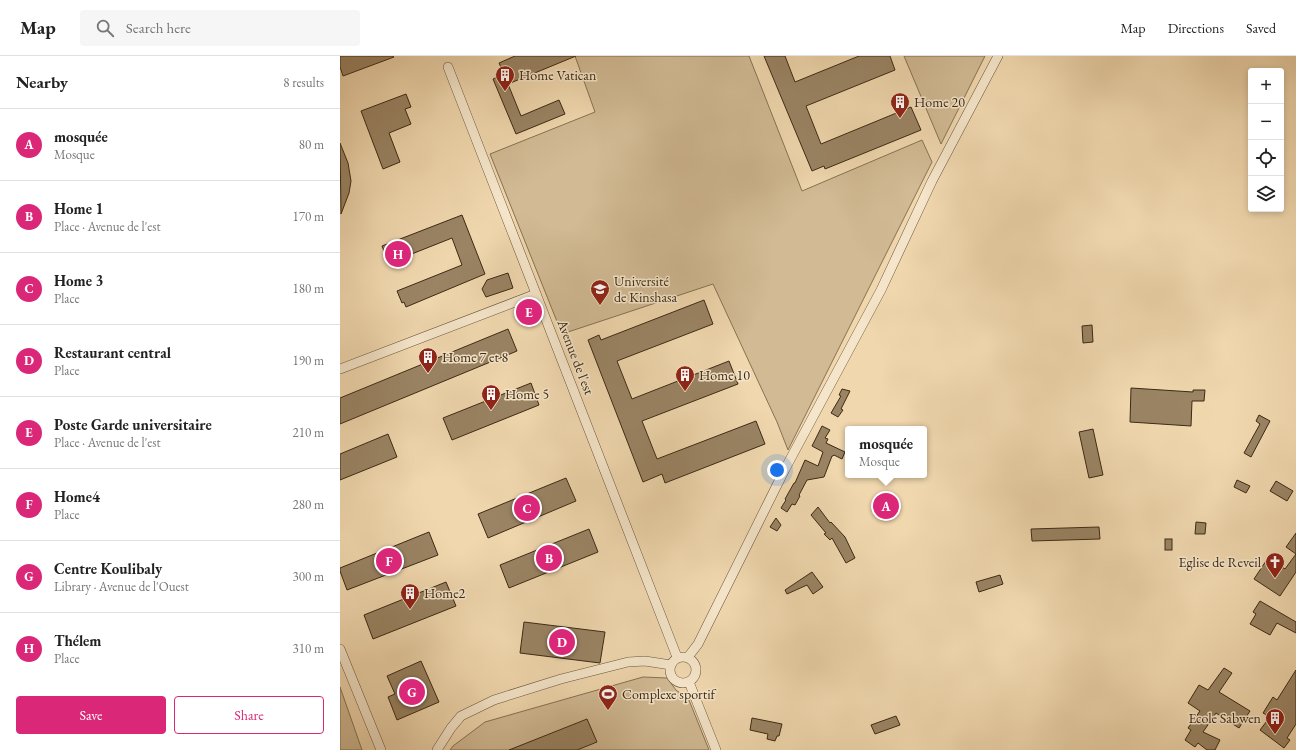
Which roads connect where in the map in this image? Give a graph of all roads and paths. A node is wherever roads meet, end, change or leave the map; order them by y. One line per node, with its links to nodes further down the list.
1 (998, 56): 6 (street)
2 (448, 67): 3 (street, Avenue de l'est)
3 (536, 294): 4 (street); 7 (street, Avenue de l'est)
4 (340, 369)
5 (340, 649): 9 (street)
6 (688, 658): 7 (street); 8 (street)
7 (674, 661): 8 (street); 10 (street)
8 (689, 682): 11 (street)
9 (381, 750)
10 (437, 750)
11 (716, 750)

